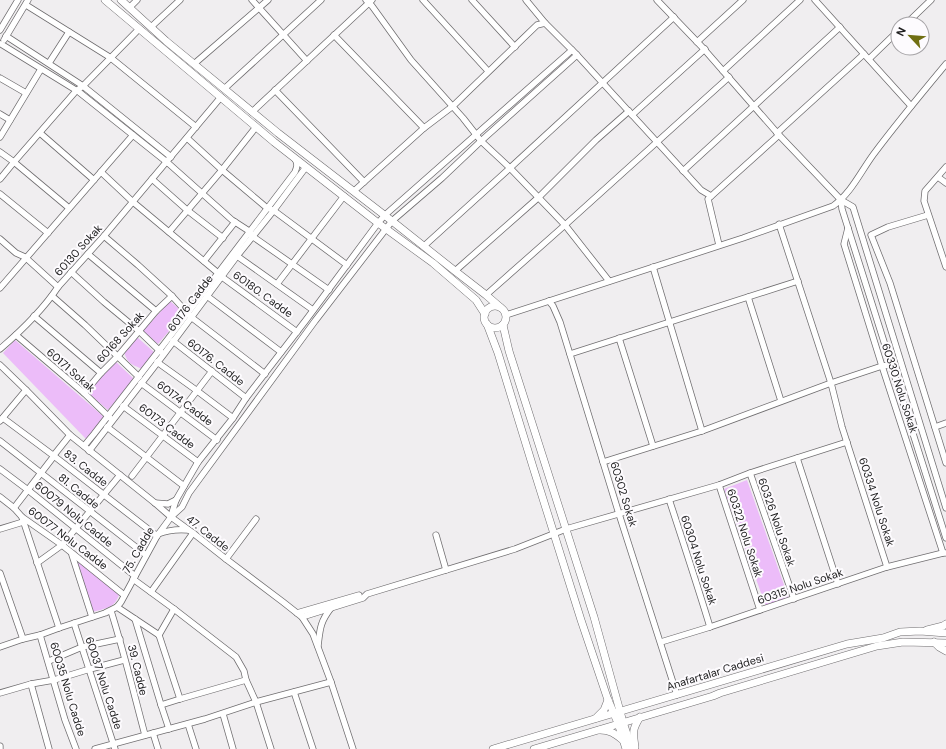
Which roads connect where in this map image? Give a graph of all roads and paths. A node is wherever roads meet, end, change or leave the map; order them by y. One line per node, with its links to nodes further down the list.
1 (18, 0): 27 (street)
2 (105, 0): 26 (main road)
3 (122, 0): 19 (main road)
4 (137, 0): 19 (street)
5 (180, 0): 24 (street)
6 (252, 0): 20 (street)
7 (268, 0): 20 (street)
8 (321, 0): 29 (street)
9 (423, 0): 47 (street)
10 (472, 0): 35 (street)
11 (526, 0): 23 (street)
12 (657, 0): 22 (street)
13 (743, 0): 33 (street)
14 (800, 0): 48 (street)
15 (815, 0): 25 (street)
16 (931, 0): 21 (street)
17 (369, 1): 30 (street); 58 (street)
18 (27, 2): 28 (street); 31 (street)
19 (130, 7): 24 (main road)
20 (259, 7): 29 (street); 44 (street)
21 (914, 16)
22 (674, 17): 33 (street); 51 (street)
23 (545, 23): 35 (street); 37 (street)
24 (151, 27): 44 (main road)
25 (840, 27): 38 (street); 59 (street)
26 (139, 29): 40 (street); 57 (main road)
27 (0, 30)
28 (69, 32): 40 (street); 43 (street)
29 (284, 34): 42 (street); 53 (street)
30 (334, 35): 42 (street); 67 (street)
31 (6, 36): 34 (street); 43 (street)
32 (890, 39): 41 (street)
33 (697, 42): 36 (street)
34 (1, 45): 46 (street)
35 (515, 47): 47 (street)
36 (705, 49): 48 (street); 62 (street)
37 (572, 50): 39 (street); 69 (street)
38 (864, 54): 41 (street); 70 (street)
39 (577, 55): 51 (street); 74 (street)
40 (111, 58): 52 (street); 65 (street)
41 (868, 59): 60 (street)
42 (307, 61): 55 (street)
43 (49, 63): 52 (street)
44 (194, 64): 53 (main road)
45 (946, 64): 60 (street)
46 (41, 69): 54 (street); 56 (street)
47 (488, 71): 58 (street)
48 (723, 71): 49 (street)
49 (729, 77): 59 (street); 75 (street)
50 (0, 78): 56 (street)
51 (603, 83): 62 (street); 83 (street)
52 (83, 86): 54 (street); 77 (street)
53 (224, 89): 61 (main road)
54 (76, 90): 68 (street); 71 (street)
55 (275, 90): 61 (street); 91 (street)
56 (26, 93): 64 (street)
57 (221, 97): 65 (street, 60130 Sokak); 66 (main road)
58 (453, 106): 67 (street); 69 (street)
59 (753, 106): 70 (street); 85 (street)
60 (911, 106): 99 (street)
61 (252, 112): 93 (main road)
62 (630, 113): 75 (street); 98 (street)
63 (0, 114): 64 (street)
64 (10, 120): 72 (street)
65 (196, 127): 73 (street, 60130 Sokak)
66 (256, 127): 78 (main road); 84 (street)
67 (424, 128): 91 (street)
68 (40, 133): 79 (street); 90 (street)
69 (476, 134): 74 (street); 104 (street)
70 (778, 134): 97 (street); 99 (street)
71 (133, 135): 80 (street); 86 (street)
72 (0, 137)
73 (187, 138): 77 (street, 60130 Sokak); 84 (street)
74 (481, 140): 83 (street); 106 (street)
75 (657, 142): 85 (street); 110 (street)
76 (0, 152): 79 (street)
77 (171, 157): 80 (street, 60130 Sokak)
78 (294, 157): 81 (main road); 102 (street)
79 (14, 162): 88 (street); 101 (street)
80 (167, 162): 89 (street, 60130 Sokak); 94 (street)
81 (306, 167): 96 (main road); 102 (street, 60176 Cadde)
82 (946, 167): 87 (street)
83 (510, 168): 98 (street); 121 (street)
84 (222, 170): 94 (street); 102 (street)
85 (683, 171): 97 (street)
86 (101, 172): 90 (street); 100 (street, 60180. Cadde)
87 (938, 177): 92 (street); 105 (street)
88 (0, 179)
89 (152, 179): 100 (street, 60130 Sokak); 103 (street)
90 (94, 180): 101 (street)
91 (364, 182): 93 (street)
92 (946, 183)
93 (354, 191): 104 (main road)
94 (202, 193): 103 (street); 107 (street)
95 (0, 194): 114 (street)
96 (344, 196): 108 (main road); 119 (street)
97 (711, 196): 120 (street)
98 (538, 197): 110 (street); 130 (street)
99 (841, 200): 109 (street); 112 (street); 217 (street)
100 (133, 202): 113 (street, 60180. Cadde); 116 (street, 60130 Sokak)
101 (69, 208): 114 (street)
102 (270, 209): 115 (street, 60176 Cadde); 119 (street)
103 (187, 210): 113 (street); 117 (street)
104 (385, 215): 106 (main road); 108 (street)
105 (928, 215): 129 (street); 187 (street)
106 (392, 221): 111 (street); 121 (main road)
107 (235, 222): 115 (street); 117 (street)
108 (378, 222): 111 (main road); 127 (street)
109 (779, 224): 120 (street); 134 (street, 60334 Nolu Sokak)
110 (565, 225): 133 (street); 139 (street)
111 (387, 228): 148 (main road); 220 (street)
112 (848, 228): 167 (street); 168 (street, 60330 Nolu Sokak)
113 (169, 232): 125 (street, 60180. Cadde)
114 (48, 233): 124 (street)
115 (251, 234): 123 (street, 60176 Cadde); 126 (street); 132 (street)
116 (104, 236): 122 (street, 60130 Sokak); 141 (street)
117 (222, 238): 125 (street)
118 (0, 239): 124 (street)
119 (311, 239): 126 (street); 127 (street)
120 (719, 245): 128 (street)
121 (424, 246): 130 (main road)
122 (88, 254): 131 (street, 60130 Sokak); 147 (street)
123 (237, 256): 132 (street, 60176 Cadde); 135 (street)
124 (26, 258): 136 (street); 137 (street)
125 (204, 261): 132 (street, 60180. Cadde)
126 (292, 264): 135 (street); 138 (street)
127 (347, 265): 138 (street)
128 (653, 267): 133 (street); 152 (street)
129 (946, 267)
130 (455, 271): 139 (main road)
131 (71, 272): 137 (street, 60130 Sokak); 155 (street)
132 (220, 275): 142 (street, 60176 Cadde); 149 (street); 156 (street, 60180. Cadde)
133 (609, 281): 144 (street)
134 (798, 281): 143 (street); 174 (street, 60334 Nolu Sokak)
135 (276, 284): 146 (street)
136 (1, 285)
137 (58, 287): 140 (street, 60130 Sokak)
138 (329, 290): 146 (street)
139 (486, 295): 145 (main road)
140 (52, 296): 151 (street, 60130 Sokak); 164 (street)
141 (172, 296): 147 (street, 60168 Sokak); 149 (street)
142 (207, 296): 149 (street, 60176 Cadde); 162 (street)
143 (748, 297): 152 (street); 179 (street)
144 (549, 301): 150 (street); 163 (street, 60302 Sokak)
145 (500, 308): 148 (main road); 150 (main road)
146 (313, 310): 156 (street)
147 (156, 311): 155 (street, 60168 Sokak)
148 (485, 314): 153 (main road)
149 (189, 315): 159 (street, 60176 Cadde); 161 (street); 171 (street)
150 (506, 315): 154 (main road)
151 (34, 316): 157 (street, 60130 Sokak); 170 (street)
152 (670, 322): 158 (street); 188 (street)
153 (488, 324): 154 (main road); 227 (main road)
154 (503, 325): 225 (main road)
155 (138, 331): 161 (street); 164 (street, 60168 Sokak)
156 (297, 332): 162 (street)
157 (16, 335): 160 (street, 60130 Sokak); 177 (street, 60171 Sokak)
158 (619, 338): 163 (street); 195 (street)
159 (173, 341): 161 (street, 60176 Cadde); 169 (street, 60176. Cadde)
160 (0, 349)
161 (161, 352): 165 (street, 60176 Cadde); 172 (street)
162 (282, 352): 171 (street)
163 (570, 354): 201 (street, 60302 Sokak)
164 (118, 356): 170 (street, 60168 Sokak); 172 (street)
165 (157, 362): 173 (street, 60176 Cadde); 176 (street)
166 (0, 365): 175 (street, 47. Cadde)
167 (892, 365): 168 (street); 230 (street)
168 (882, 366): 174 (street); 232 (street, 60330 Nolu Sokak)
169 (212, 371): 176 (street); 178 (street, 60176. Cadde)
170 (101, 373): 177 (street, 60168 Sokak)
171 (265, 374): 178 (street)
172 (139, 377): 182 (street)
173 (142, 383): 180 (street, 60176 Cadde); 181 (street, 60174 Cadde)
174 (831, 383): 179 (street); 193 (street, 60334 Nolu Sokak)
175 (26, 390): 184 (street); 189 (street, 47. Cadde)
176 (196, 390): 181 (street); 183 (street)
177 (84, 393): 182 (street, 60171 Sokak)
178 (246, 398): 183 (street)
179 (781, 401): 188 (street)
180 (123, 406): 182 (street, 60176 Cadde); 190 (street, 60173 Cadde)
181 (180, 412): 190 (street); 191 (street, 60174 Cadde)
182 (110, 418): 186 (street, 60176 Cadde); 194 (street)
183 (233, 418): 191 (street)
184 (1, 419): 197 (street, 83. Cadde)
185 (946, 423): 187 (street)
186 (107, 427): 196 (street, 60176 Cadde); 198 (street)
187 (935, 427): 202 (street)
188 (702, 431): 195 (street)
189 (70, 435): 194 (street, 47. Cadde); 197 (street)
190 (162, 436): 198 (street); 200 (street, 60173 Cadde)
191 (217, 440): 200 (street)
192 (0, 441): 204 (street, 81. Cadde)
193 (847, 442): 199 (street); 237 (street, 60334 Nolu Sokak)
194 (84, 446): 196 (street, 47. Cadde)
195 (653, 446): 201 (street)
196 (89, 450): 206 (street, 47. Cadde)
197 (54, 455): 204 (street); 211 (street, 83. Cadde)
198 (146, 457): 207 (street); 209 (street)
199 (797, 458): 205 (street); 241 (street)
200 (198, 462): 209 (street)
201 (603, 462): 219 (street, 60302 Sokak)
202 (946, 463)
203 (0, 469): 210 (street, 60079 Nolu Cadde)
204 (41, 473): 210 (street); 218 (street, 81. Cadde)
205 (750, 473): 208 (street); 245 (street, 60326 Nolu Sokak)
206 (120, 475): 211 (street); 215 (street, 47. Cadde)
207 (132, 476)
208 (719, 485): 213 (street); 249 (street, 60322 Nolu Sokak)
209 (184, 486): 214 (street)
210 (28, 490): 216 (street); 224 (street, 60079 Nolu Cadde)
211 (105, 495): 218 (street); 228 (street, 83. Cadde)
212 (0, 497): 216 (street, 60077 Nolu Cadde)
213 (669, 499): 219 (street); 255 (street, 60304 Nolu Sokak)
214 (176, 500): 215 (street); 220 (street)
215 (155, 503): 220 (street, 47. Cadde)
216 (14, 508): 221 (street, 60077 Nolu Cadde)
217 (946, 508)
218 (90, 512): 224 (street); 234 (street, 81. Cadde)
219 (619, 514): 225 (street); 263 (street, 60302 Sokak)
220 (171, 517): 226 (street, 47. Cadde); 228 (street, 75. Cadde)
221 (22, 519): 223 (street); 231 (street, 60077 Nolu Cadde); 236 (street)
222 (256, 519): 235 (street)
223 (0, 529)
224 (76, 529): 231 (street); 240 (street, 60079 Nolu Cadde)
225 (566, 529): 227 (street); 284 (main road)
226 (191, 532): 228 (street); 235 (street, 47. Cadde); 242 (street)
227 (554, 534): 238 (street); 281 (main road)
228 (157, 535): 234 (street, 75. Cadde)
229 (436, 535): 238 (street)
230 (946, 538)
231 (62, 545): 233 (street, 60077 Nolu Cadde); 236 (street)
232 (944, 553): 237 (street, 60315 Nolu Sokak)
233 (72, 554): 244 (street, 60077 Nolu Cadde); 251 (street)
234 (146, 555): 240 (street, 75. Cadde)
235 (226, 559): 250 (street, 47. Cadde)
236 (37, 563): 256 (street)
237 (887, 567): 241 (street, 60315 Nolu Sokak)
238 (446, 570): 243 (street)
239 (0, 572): 261 (street)
240 (134, 578): 242 (street, 60079 Nolu Cadde); 244 (street, 75. Cadde)
241 (838, 584): 245 (street, 60315 Nolu Sokak)
242 (151, 592): 248 (street, 60079 Nolu Cadde)
243 (367, 594): 246 (street); 250 (street)
244 (124, 595): 247 (street, 75. Cadde)
245 (794, 599): 249 (street, 60315 Nolu Sokak)
246 (331, 608): 250 (street); 268 (street)
247 (114, 609): 251 (street); 252 (street); 262 (street, 39. Cadde)
248 (174, 609): 260 (street); 274 (street, 60079 Nolu Cadde)
249 (760, 610): 255 (street, 60315 Nolu Sokak)
250 (300, 615): 268 (street, 47. Cadde)
251 (92, 618): 253 (street)
252 (135, 619): 260 (street); 283 (street)
253 (74, 623): 256 (street); 267 (street, 60037 Nolu Cadde)
254 (946, 624): 257 (main road)
255 (710, 627): 263 (street, 60315 Nolu Sokak)
256 (58, 628): 259 (street)
257 (920, 631): 258 (main road, Anafartalar Caddesi); 279 (main road, Anafartalar Caddesi)
258 (946, 634)
259 (40, 635): 261 (street); 271 (street, 60035 Nolu Cadde)
260 (159, 635): 280 (street)
261 (23, 639): 266 (street)
262 (120, 639): 267 (street); 270 (street, 39. Cadde)
263 (661, 642): 279 (street, 60302 Sokak)
264 (934, 642): 265 (main road, Anafartalar Caddesi); 269 (main road); 286 (main road, Anafartalar Caddesi)
265 (946, 643)
266 (0, 647)
267 (82, 648): 271 (street); 272 (street, 60037 Nolu Cadde)
268 (318, 648): 275 (street, 47. Cadde)
269 (946, 650)
270 (124, 660): 272 (street); 293 (street, 39. Cadde)
271 (48, 661): 273 (street, 60035 Nolu Cadde)
272 (90, 669): 273 (street); 295 (street, 60037 Nolu Cadde)
273 (54, 680): 276 (street); 297 (street, 60035 Nolu Cadde)
274 (246, 680): 280 (street); 282 (street, 60079 Nolu Cadde)
275 (331, 682): 277 (street); 304 (street, 47. Cadde)
276 (31, 684): 278 (street); 296 (street)
277 (294, 692): 282 (street); 303 (street)
278 (0, 693)
279 (677, 695): 284 (main road, Anafartalar Caddesi)
280 (180, 699): 283 (street)
281 (608, 700): 284 (main road); 287 (main road)
282 (256, 702): 285 (street); 302 (street, 60079 Nolu Cadde)
283 (161, 706): 290 (street)
284 (617, 713): 287 (main road, Anafartalar Caddesi); 288 (main road)
285 (223, 714): 289 (street); 301 (street)
286 (640, 717): 288 (main road, Anafartalar Caddesi); 308 (main road)
287 (594, 720): 305 (main road, Anafartalar Caddesi)
288 (621, 723): 291 (main road, Anafartalar Caddesi); 294 (main road); 308 (main road)
289 (188, 724): 290 (street); 300 (street)
290 (169, 729): 292 (street)
291 (596, 730): 294 (main road); 306 (main road, Anafartalar Caddesi)
292 (154, 733): 293 (street); 299 (street)
293 (145, 736): 295 (street)
294 (624, 741): 307 (main road)
295 (114, 747): 298 (street)
296 (49, 749)
297 (76, 749)
298 (95, 749)
299 (158, 749)
300 (196, 749)
301 (233, 749)
302 (271, 749)
303 (314, 749)
304 (353, 749)
305 (493, 749)
306 (534, 749)
307 (626, 749)
308 (634, 749)

